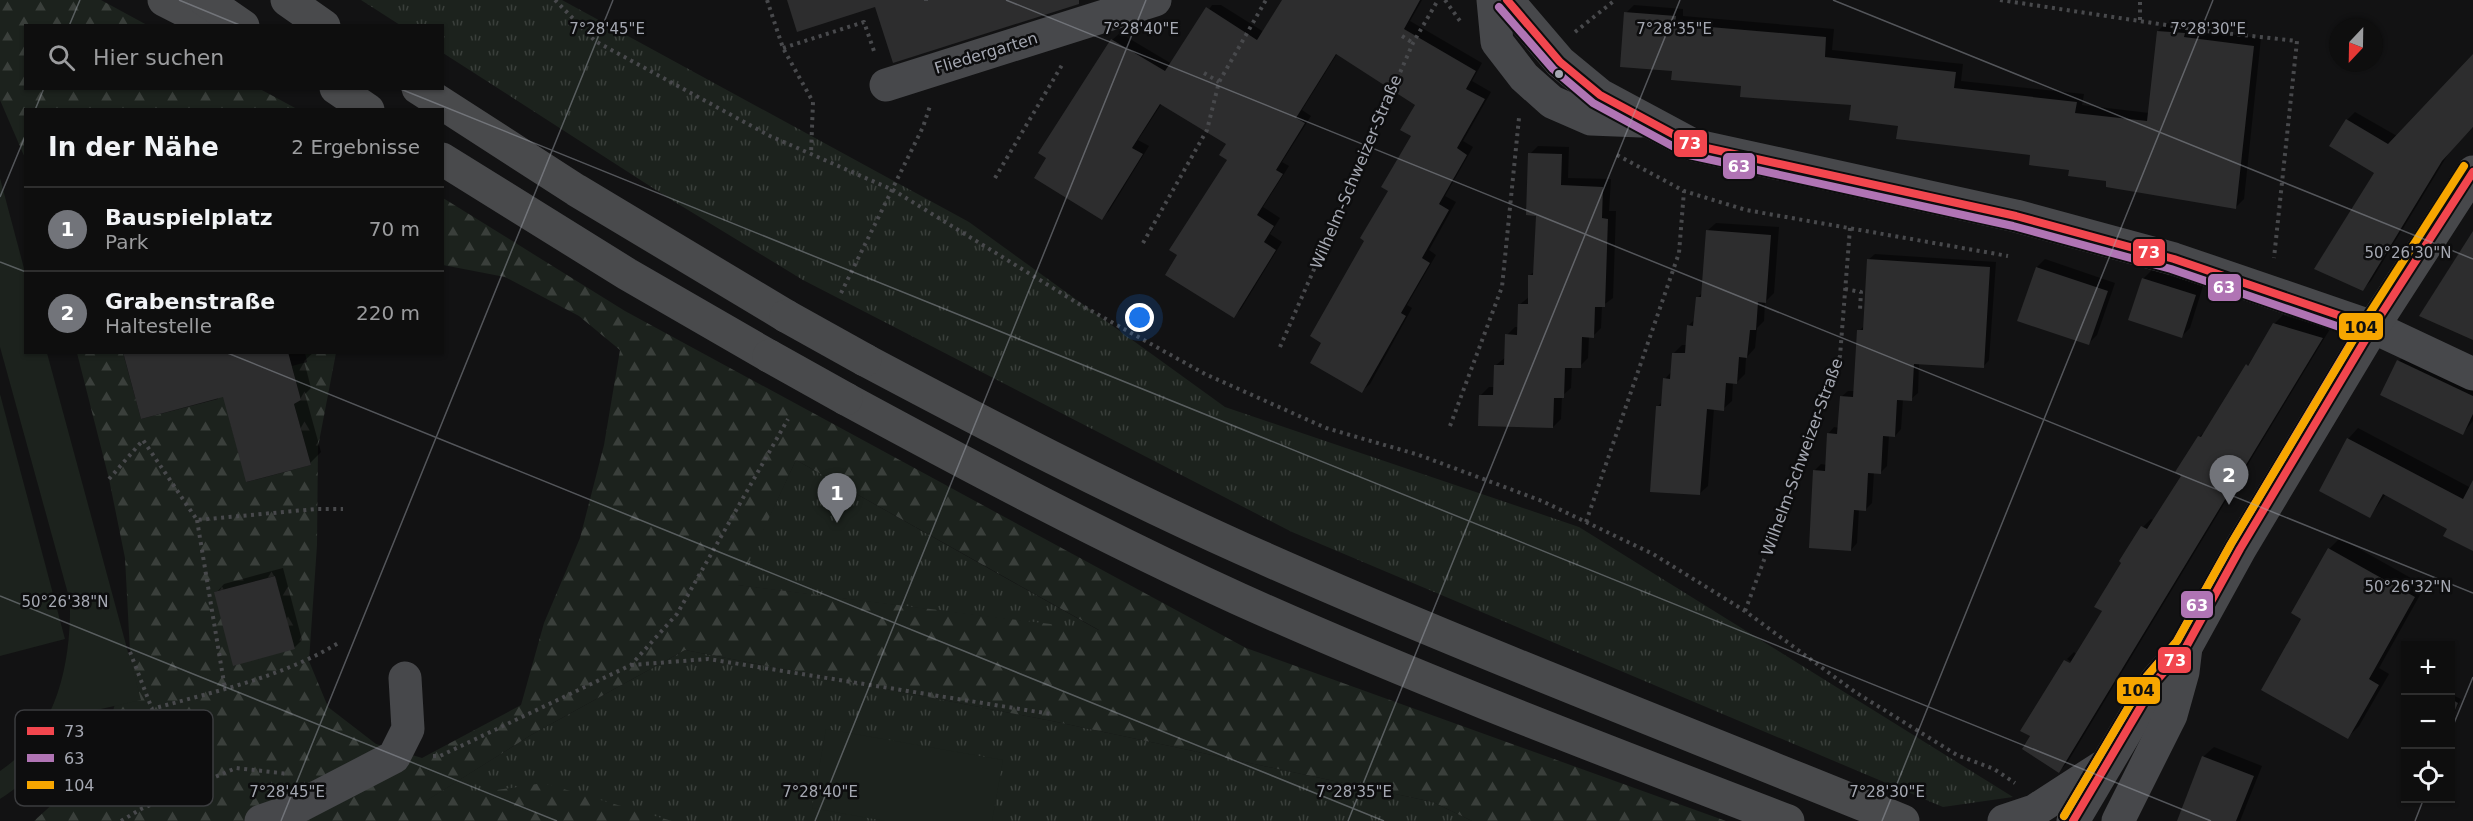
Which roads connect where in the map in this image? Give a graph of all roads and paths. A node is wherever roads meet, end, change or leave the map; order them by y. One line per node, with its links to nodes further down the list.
1 (164, 0): 16 (highway)
2 (205, 0): 17 (highway)
3 (287, 0): 18 (highway)
4 (555, 0): 32 (path)
5 (767, 0): 21 (path)
6 (1155, 0): 15 (street, Fliedergarten)
7 (1266, 0): 25 (path)
8 (1438, 0): 20 (path, Wilhelm-Schweizer-Straße)
9 (1493, 0): 27 (street)
10 (1507, 0): 22 (street)
11 (1615, 0): 22 (path)
12 (2000, 0): 14 (path)
13 (2140, 0): 14 (path)
14 (2140, 20): 41 (path)
15 (1087, 23): 23 (street, Fliedergarten); 35 (path)
16 (211, 24)
17 (240, 24)
18 (321, 24)
19 (1402, 36): 20 (path)
20 (1413, 43): 45 (path, Wilhelm-Schweizer-Straße)
21 (783, 48): 26 (path); 32 (path)
22 (1551, 51): 31 (street)
23 (945, 66): 26 (street, Fliedergarten); 36 (path)
24 (1204, 73): 25 (path)
25 (1219, 82): 39 (path)
26 (886, 85)
27 (1535, 87): 31 (street); 48 (path)
28 (339, 90): 30 (highway)
29 (421, 90): 71 (highway, bridge)
30 (365, 108)
31 (1649, 122): 41 (street)
32 (812, 154): 36 (path)
33 (444, 160): 70 (highway, bridge)
34 (2473, 172): 44 (street)
35 (995, 178)
36 (893, 190): 42 (path); 52 (path)
37 (1684, 191): 52 (path)
38 (1850, 228): 40 (path, Wilhelm-Schweizer-Straße)
39 (1143, 243)
40 (1845, 290): 43 (path); 53 (path, Wilhelm-Schweizer-Straße)
41 (2271, 291): 44 (street)
42 (841, 293)
43 (1860, 310)
44 (2373, 327): 46 (street); 55 (street)
45 (1280, 348)
46 (2473, 374)
47 (788, 419): 57 (path)
48 (1450, 426)
49 (109, 479): 51 (path)
50 (344, 509): 51 (path)
51 (196, 520): 59 (path)
52 (1586, 522): 53 (path)
53 (1745, 611): 67 (path)
54 (340, 642): 59 (path)
55 (2186, 647): 62 (street); 66 (street)
56 (130, 652): 59 (path)
57 (631, 665): 60 (path); 61 (path)
58 (405, 678): 61 (street)
59 (225, 689)
60 (1051, 714)
61 (394, 757): 69 (street)
62 (2111, 761): 67 (street); 72 (street)
63 (292, 774): 64 (path)
64 (213, 778)
65 (148, 806): 68 (path)
66 (2126, 814)
67 (2019, 816)
68 (122, 821)
69 (261, 821)
70 (1788, 821)
71 (1903, 821)
72 (2073, 821)

